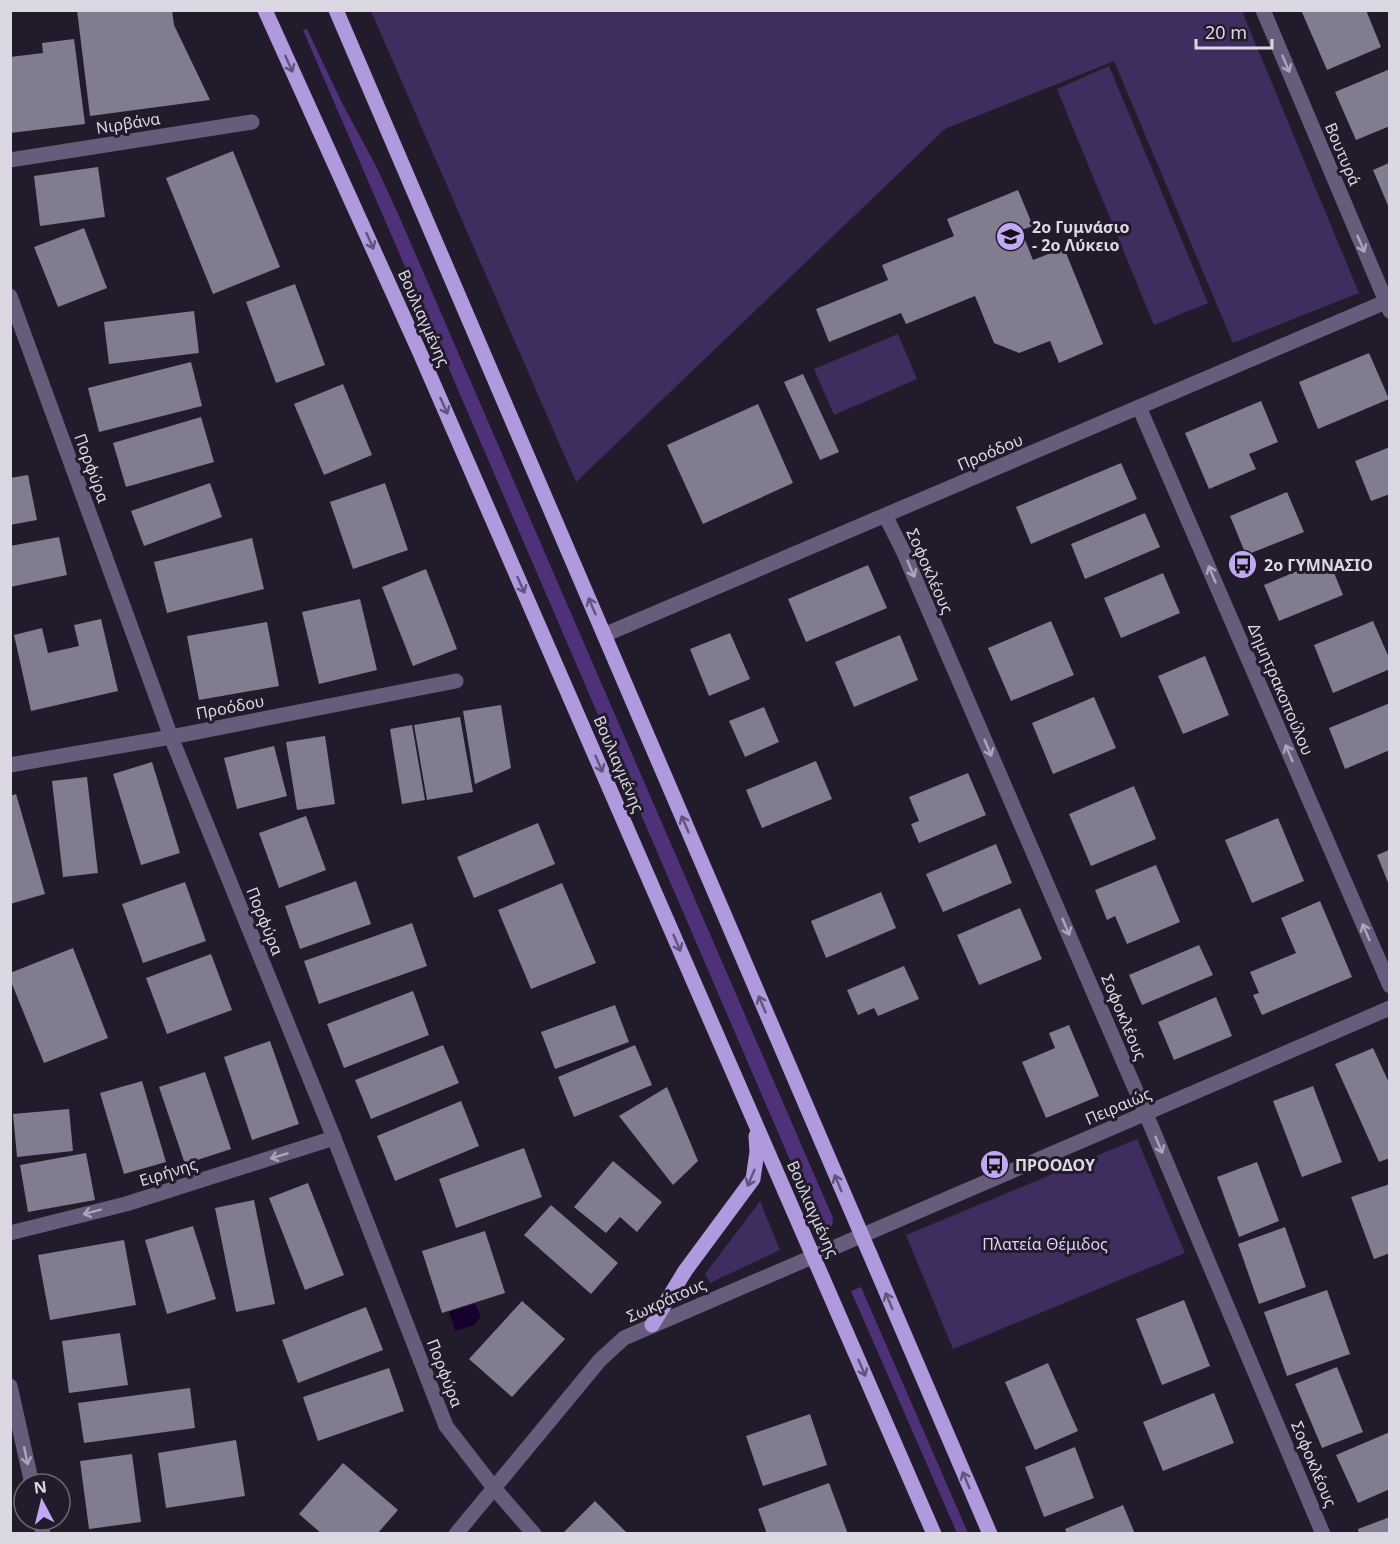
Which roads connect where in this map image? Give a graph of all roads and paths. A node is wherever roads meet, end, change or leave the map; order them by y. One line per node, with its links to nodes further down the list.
1 (265, 10): 17 (main road, Βουλιαγμένης, one-way to 17)
2 (336, 10): 10 (main road, Βουλιαγμένης, one-way to 2)
3 (1263, 10): 7 (street, Βουτυρά, one-way to 7)
4 (252, 122): 5 (street, Νιρβάνα)
5 (10, 160)
6 (10, 296): 12 (street, Πορφύρα)
7 (1388, 304): 8 (street, Προόδου)
8 (1139, 407): 9 (street, Προόδου); 14 (street, Δημητρακοπούλου, one-way to 8)
9 (886, 517): 10 (street, Προόδου); 16 (street, Σοφοκλέους, one-way to 16)
10 (604, 635): 20 (main road, Βουλιαγμένης, one-way to 10)
11 (456, 681): 12 (street, Προόδου)
12 (171, 737): 13 (street, Προόδου); 18 (street, Πορφύρα)
13 (10, 765)
14 (1389, 986)
15 (1389, 1008): 16 (street, Πειραιώς)
16 (1146, 1114): 20 (street, Πειραιώς); 30 (street, Σοφοκλέους, one-way to 30)
17 (754, 1121): 21 (main road, Βουλιαγμένης); 22 (main road, one-way to 22)
18 (334, 1138): 19 (street, Ειρήνης, one-way to 19); 25 (street, Πορφύρα)
19 (10, 1233)
20 (861, 1237): 21 (street, Σωκράτους); 29 (main road, Βουλιαγμένης, one-way to 20)
21 (814, 1257): 22 (street, Σωκράτους); 28 (main road, Βουλιαγμένης, one-way to 28)
22 (652, 1325): 25 (street, Σωκράτους)
23 (10, 1386): 24 (street, one-way to 24)
24 (29, 1472)
25 (494, 1488): 26 (street, Σωκράτους); 27 (street, Πορφύρα)
26 (456, 1533)
27 (534, 1533)
28 (934, 1533)
29 (990, 1533)
30 (1323, 1533)

